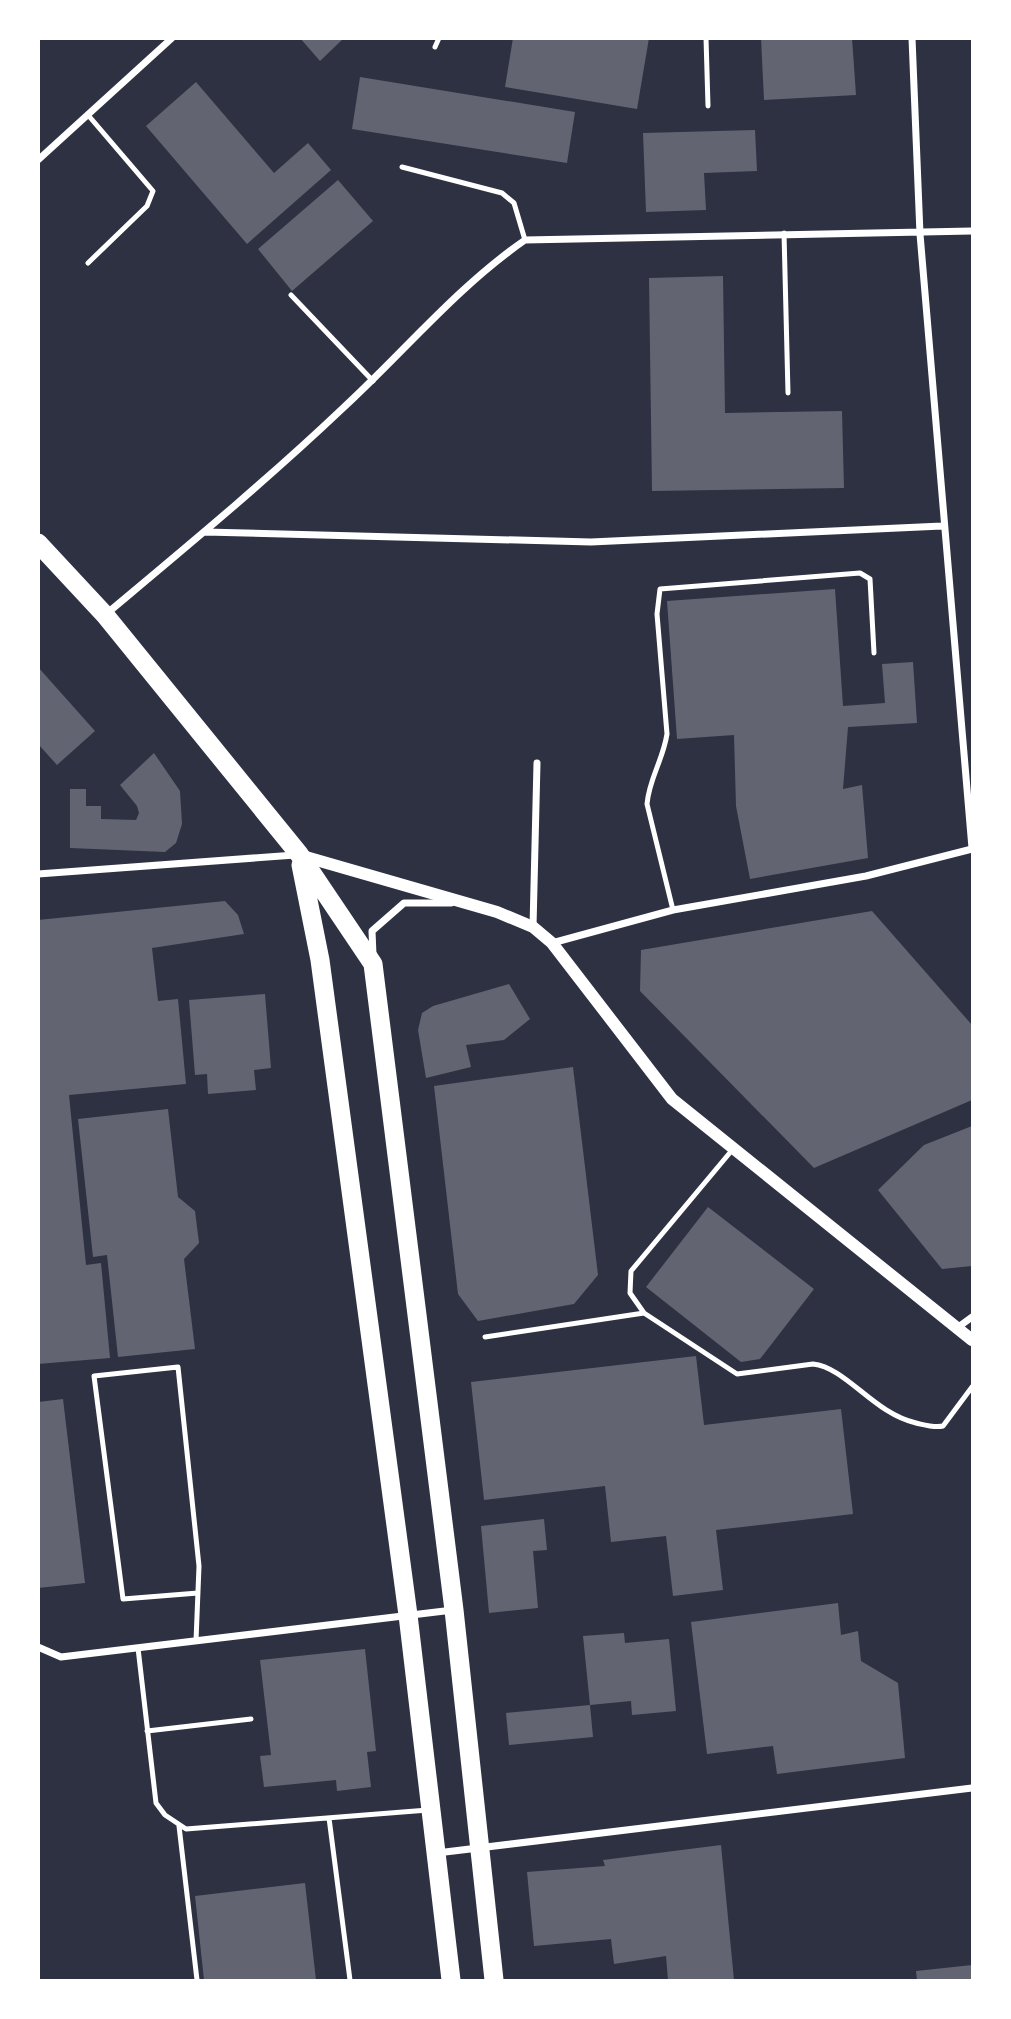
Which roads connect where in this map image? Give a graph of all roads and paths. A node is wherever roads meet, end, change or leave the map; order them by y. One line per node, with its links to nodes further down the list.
1 (172, 38): 7 (street)
2 (439, 38): 5 (lane)
3 (706, 38): 6 (lane)
4 (912, 38): 12 (street)
5 (435, 47)
6 (708, 106)
7 (88, 115): 8 (street); 14 (lane)
8 (38, 160)
9 (402, 167): 13 (lane)
10 (972, 231): 12 (street)
11 (784, 233): 12 (street); 13 (street); 17 (lane)
12 (920, 234): 18 (street)
13 (525, 240): 16 (street)
14 (88, 263)
15 (291, 295): 16 (lane)
16 (373, 381): 19 (street)
17 (788, 393)
18 (942, 526): 19 (street); 24 (street)
19 (204, 532): 21 (street)
20 (38, 543): 21 (highway)
21 (104, 615): 25 (highway)
22 (874, 653): 28 (lane)
23 (537, 763): 29 (street)
24 (972, 848): 28 (street)
25 (299, 855): 26 (street); 27 (street); 31 (highway); 41 (highway)
26 (38, 874)
27 (469, 904): 29 (street); 31 (street)
28 (673, 910): 30 (street)
29 (533, 927): 30 (street)
30 (552, 943): 32 (street)
31 (373, 964): 40 (highway)
32 (733, 1149): 33 (lane); 35 (street)
33 (644, 1313): 36 (lane); 38 (lane)
34 (972, 1317): 35 (street)
35 (957, 1328): 37 (street)
36 (485, 1337)
37 (972, 1340)
38 (972, 1387)
39 (198, 1593): 39 (lane); 42 (lane)
40 (454, 1609): 41 (street); 51 (highway)
41 (408, 1615): 42 (street); 48 (highway)
42 (196, 1641): 44 (street)
43 (38, 1647): 44 (street)
44 (138, 1648): 46 (lane)
45 (251, 1719): 46 (lane)
46 (147, 1731): 50 (lane)
47 (972, 1788): 51 (street)
48 (431, 1810): 49 (lane); 52 (highway)
49 (329, 1818): 50 (lane); 54 (lane)
50 (179, 1826): 53 (lane)
51 (480, 1846): 52 (street); 56 (highway)
52 (436, 1853): 55 (highway)
53 (197, 1980)
54 (350, 1980)
55 (451, 1980)
56 (494, 1980)

